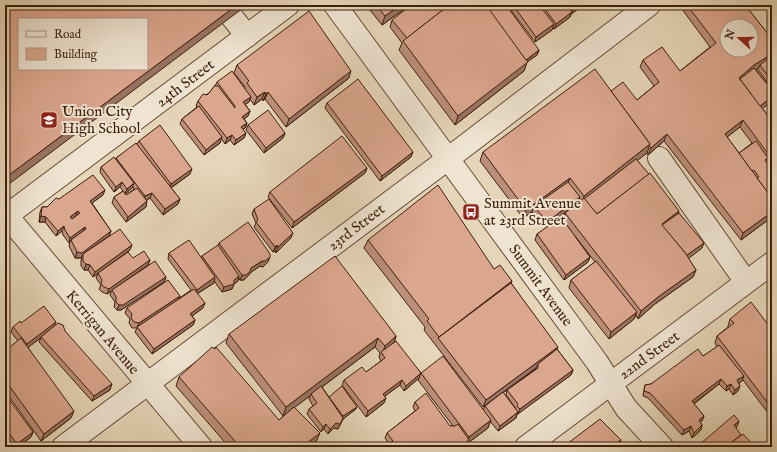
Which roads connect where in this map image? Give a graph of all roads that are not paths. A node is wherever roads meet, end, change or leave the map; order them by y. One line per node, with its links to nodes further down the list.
1 (288, 5): 5 (street, 24th Street)
2 (335, 5): 6 (street, Summit Avenue)
3 (649, 5): 6 (street, 23rd Street)
4 (232, 17): 5 (street)
5 (247, 36): 8 (street, 24th Street)
6 (449, 158): 11 (street, 23rd Street); 12 (street, Summit Avenue)
7 (659, 158): 10 (street)
8 (6, 216): 11 (street, Kerrigan Avenue)
9 (772, 262): 10 (street, 22nd Street)
10 (746, 282): 12 (street, 22nd Street)
11 (147, 383): 13 (street, 23rd Street); 14 (street, Kerrigan Avenue)
12 (610, 383): 15 (street, 22nd Street); 16 (street, Summit Avenue)
13 (63, 447)
14 (201, 447)
15 (526, 447)
16 (662, 447)

